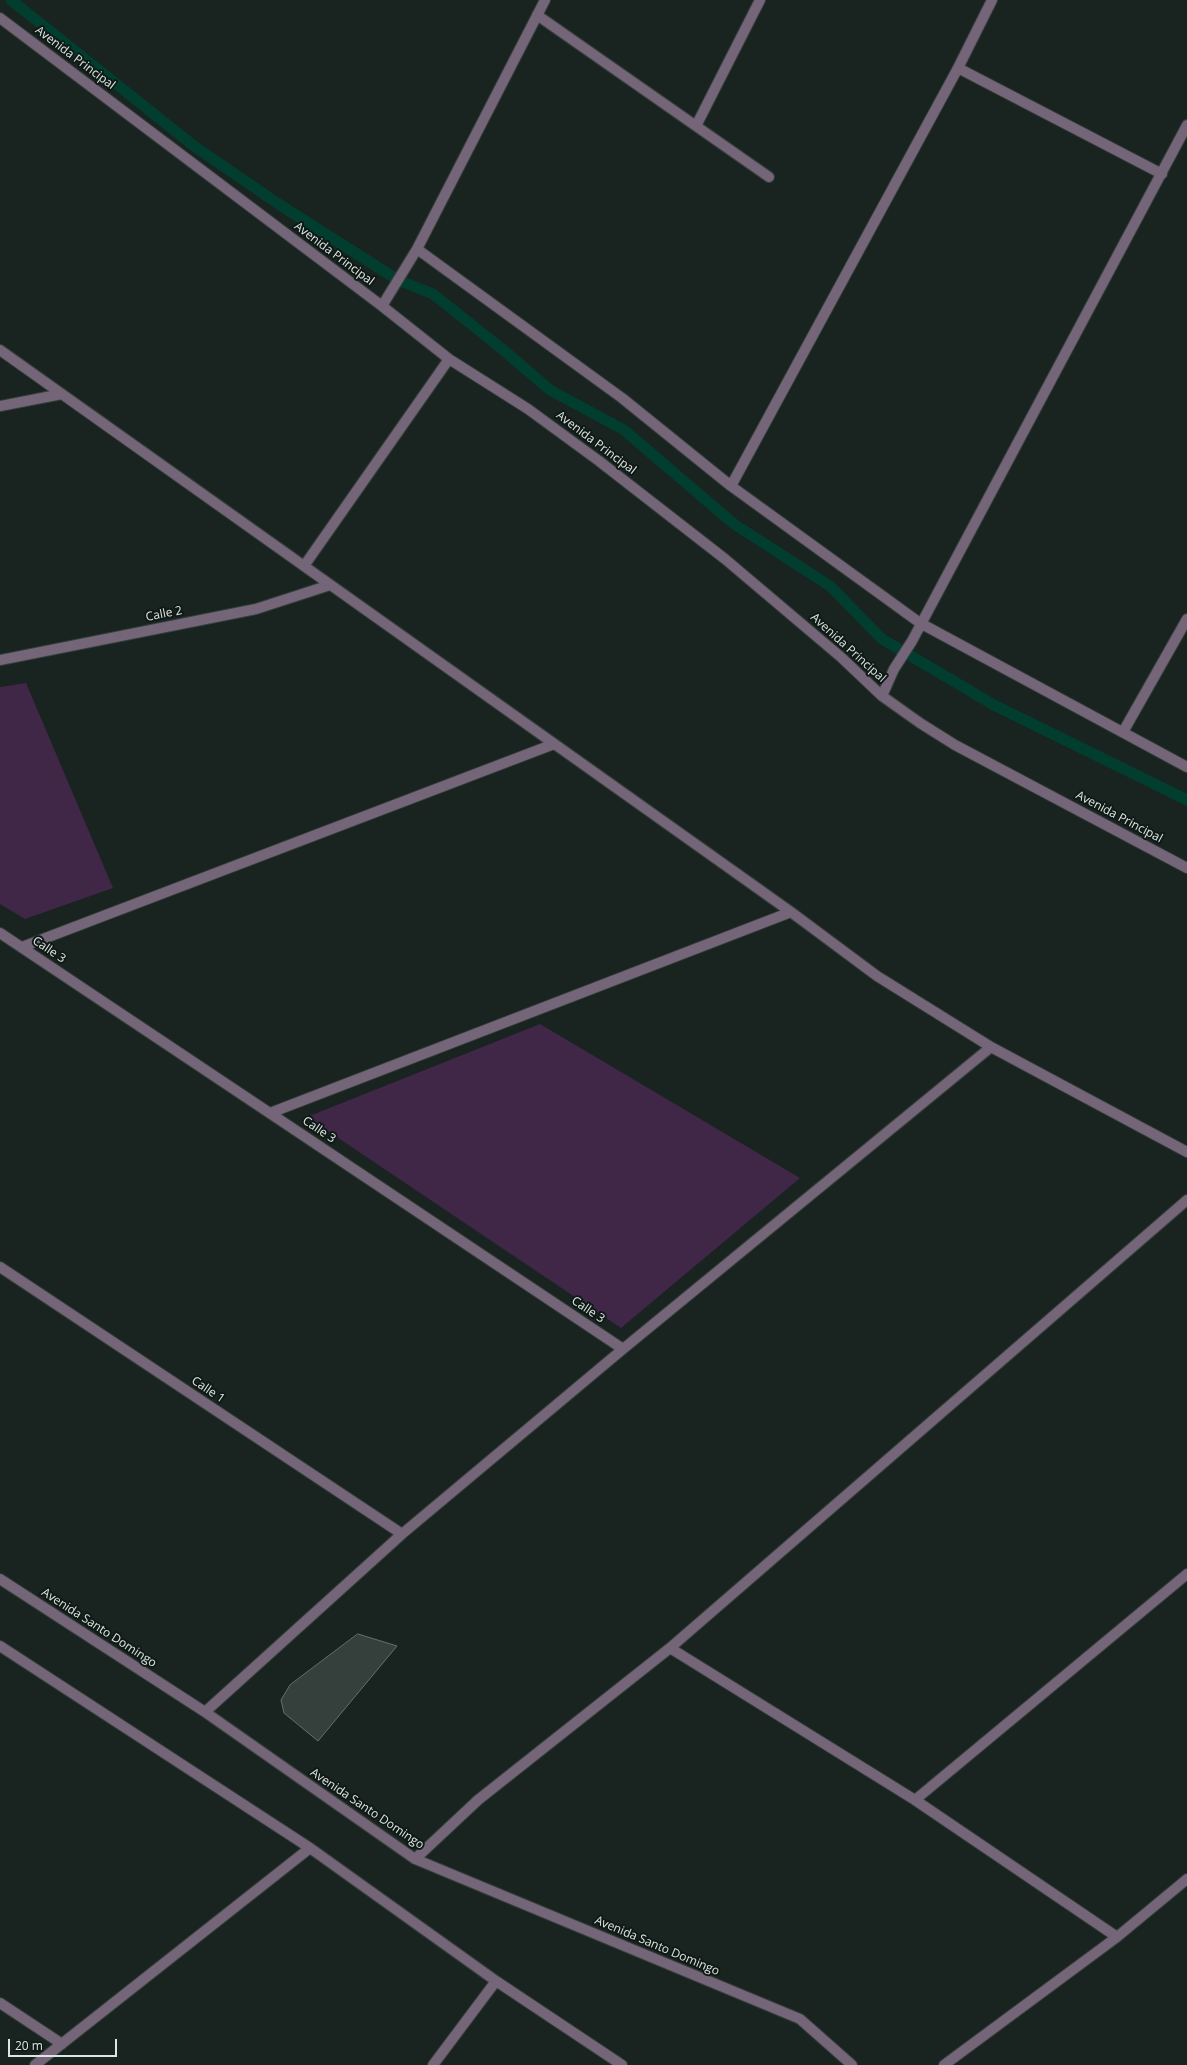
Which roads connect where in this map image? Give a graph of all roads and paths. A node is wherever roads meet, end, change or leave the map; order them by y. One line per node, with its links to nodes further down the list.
1 (545, 0): 4 (street)
2 (760, 0): 8 (street)
3 (992, 0): 6 (street)
4 (538, 15): 8 (street); 11 (street)
5 (0, 18): 12 (street, Avenida Principal)
6 (958, 68): 9 (street); 17 (street)
7 (1187, 125): 9 (street)
8 (696, 126): 10 (street)
9 (1162, 174): 21 (street)
10 (769, 177)
11 (417, 250): 12 (street); 17 (street)
12 (382, 306): 14 (street, Avenida Principal)
13 (0, 350): 15 (street)
14 (449, 359): 18 (street); 23 (street, Avenida Principal)
15 (62, 394): 16 (street); 18 (street)
16 (0, 406)
17 (731, 486): 21 (street)
18 (304, 566): 19 (street)
19 (330, 585): 22 (street, Calle 2); 25 (street)
20 (1187, 619): 24 (street)
21 (920, 623): 23 (street); 24 (street)
22 (0, 660)
23 (882, 696): 27 (street, Avenida Principal)
24 (1123, 732): 26 (street)
25 (554, 744): 28 (street); 30 (street)
26 (1187, 767)
27 (1187, 868)
28 (791, 912): 31 (street); 32 (street)
29 (0, 933): 30 (street, Calle 3)
30 (22, 947): 32 (street, Calle 3)
31 (991, 1047): 33 (street); 36 (street)
32 (270, 1113): 36 (street, Calle 3)
33 (1187, 1152)
34 (1187, 1200): 41 (street)
35 (0, 1267): 37 (street, Calle 1)
36 (623, 1350): 37 (street)
37 (402, 1534): 42 (street)
38 (1187, 1574): 43 (street)
39 (0, 1579): 42 (street, Avenida Santo Domingo)
40 (0, 1646): 44 (street)
41 (670, 1648): 43 (street); 45 (street)
42 (205, 1712): 45 (street, Avenida Santo Domingo)
43 (915, 1800): 47 (street)
44 (310, 1848): 48 (street); 50 (street)
45 (415, 1859): 54 (street, Avenida Santo Domingo)
46 (1187, 1879): 47 (street)
47 (1117, 1938): 55 (street)
48 (496, 1981): 52 (street); 53 (street)
49 (0, 2003): 50 (street)
50 (62, 2044): 51 (street)
51 (35, 2065)
52 (433, 2065)
53 (621, 2065)
54 (852, 2065)
55 (944, 2065)

